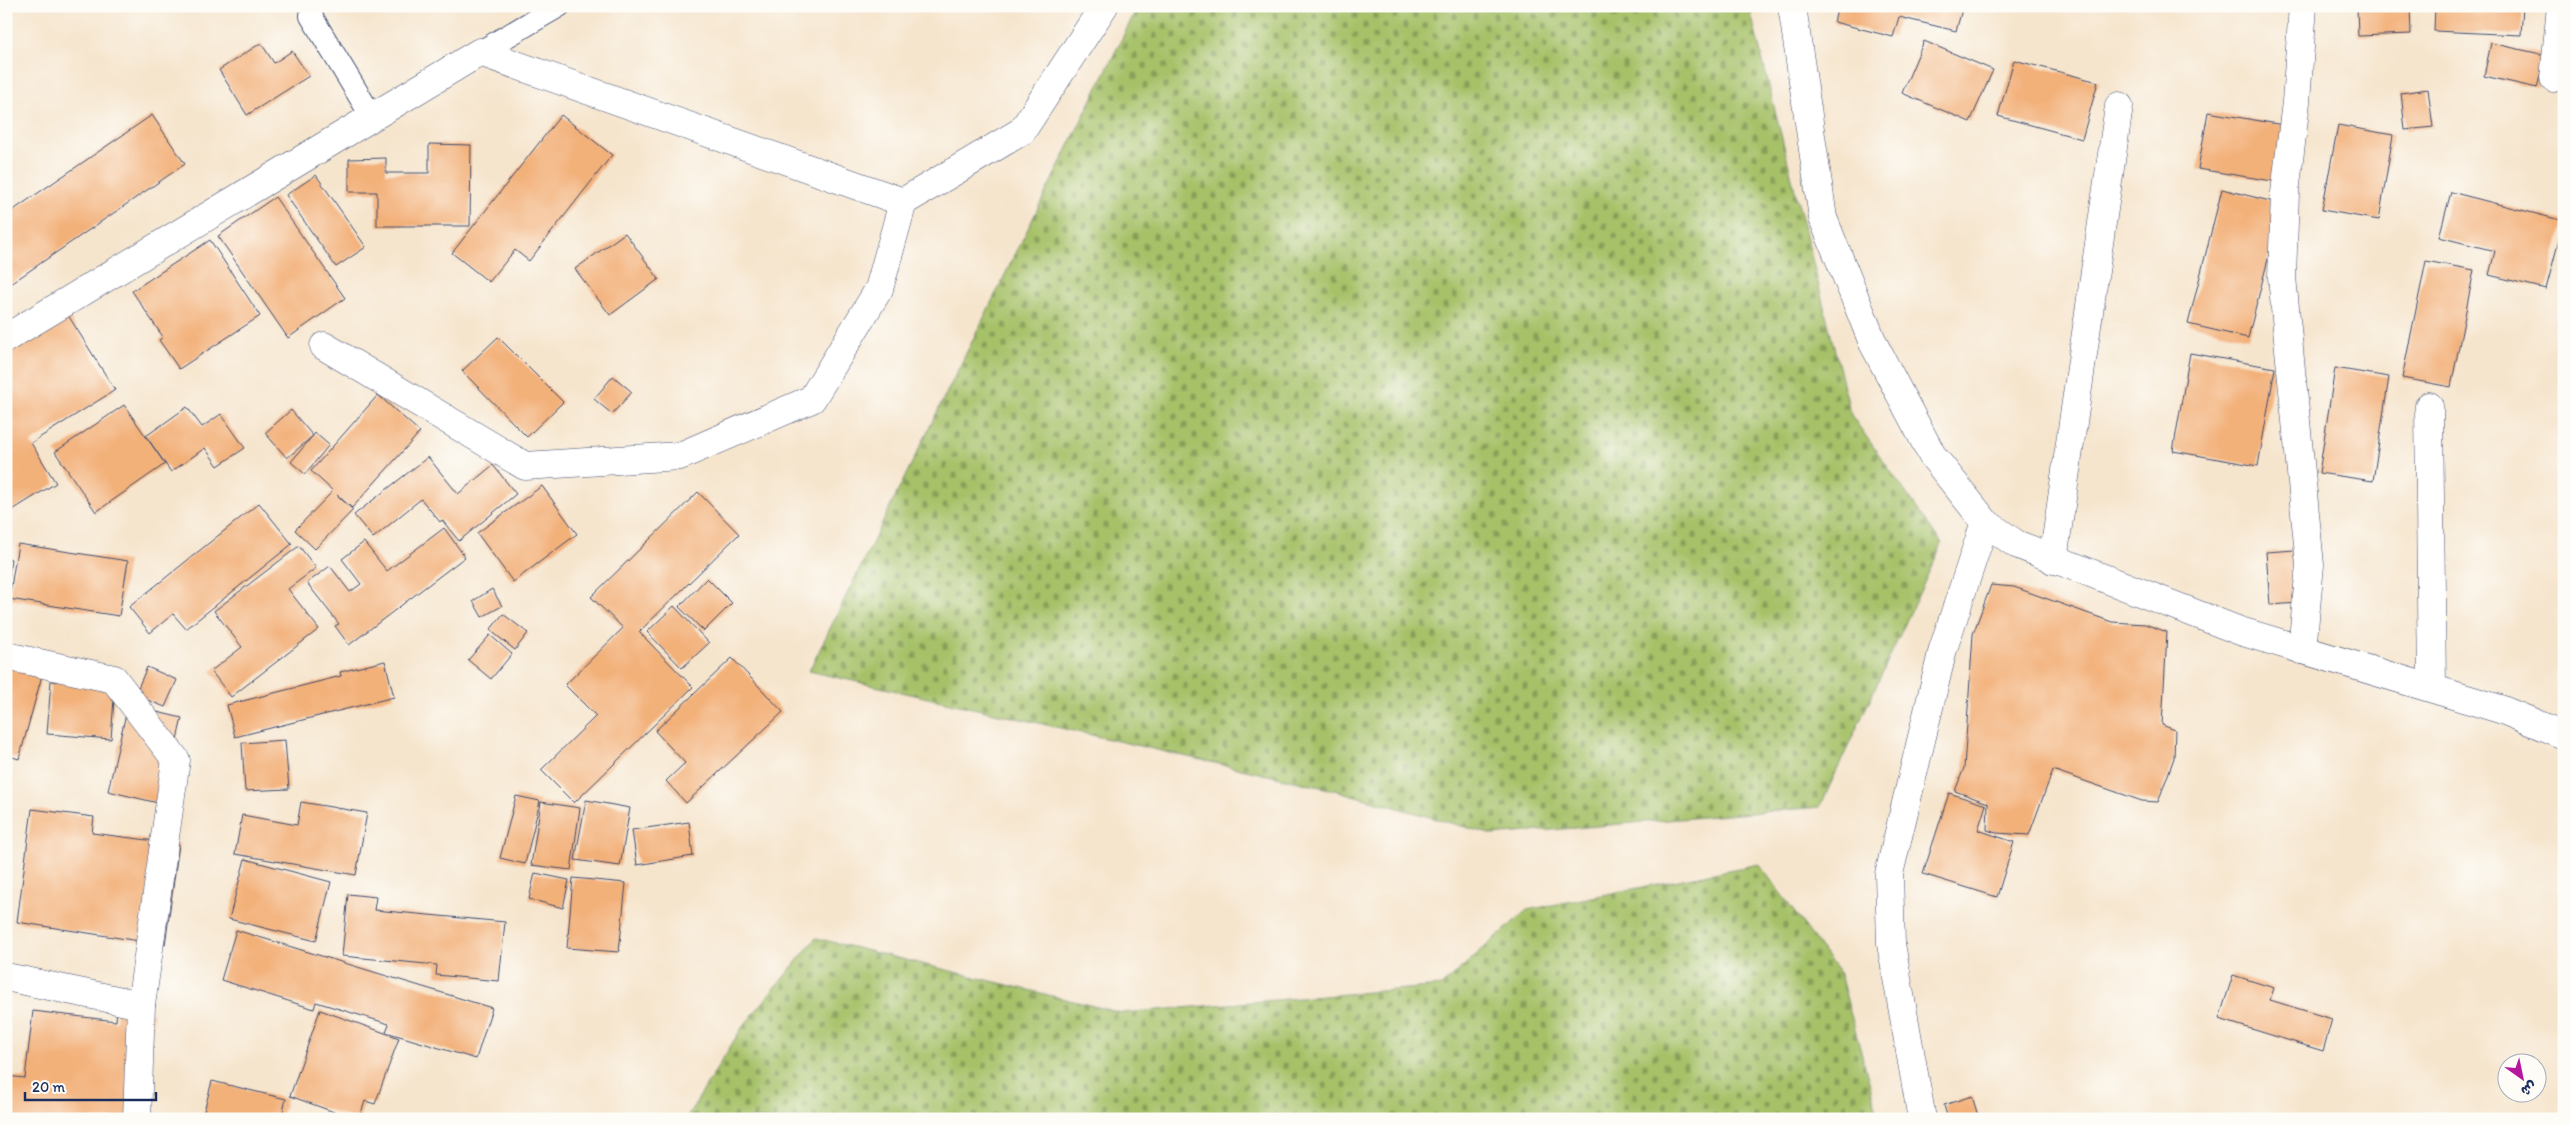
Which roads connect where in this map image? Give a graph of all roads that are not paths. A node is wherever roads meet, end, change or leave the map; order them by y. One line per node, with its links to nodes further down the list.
1 (312, 6): 10 (lane)
2 (559, 6): 7 (lane)
3 (1104, 6): 11 (street)
4 (1792, 6): 15 (street)
5 (2303, 6): 17 (street)
6 (2561, 6): 8 (street)
7 (480, 52): 10 (street); 11 (street)
8 (2554, 78)
9 (2119, 106): 16 (street)
10 (372, 117): 12 (street)
11 (904, 202): 13 (street)
12 (6, 338)
13 (324, 346)
14 (2430, 406): 19 (street)
15 (1985, 522): 16 (street); 24 (street)
16 (2053, 560): 17 (street)
17 (2302, 650): 19 (street)
18 (6, 656): 22 (street)
19 (2432, 688): 20 (street)
20 (2564, 735)
21 (6, 977): 22 (street)
22 (140, 1005): 23 (street)
23 (137, 1119)
24 (1922, 1119)

